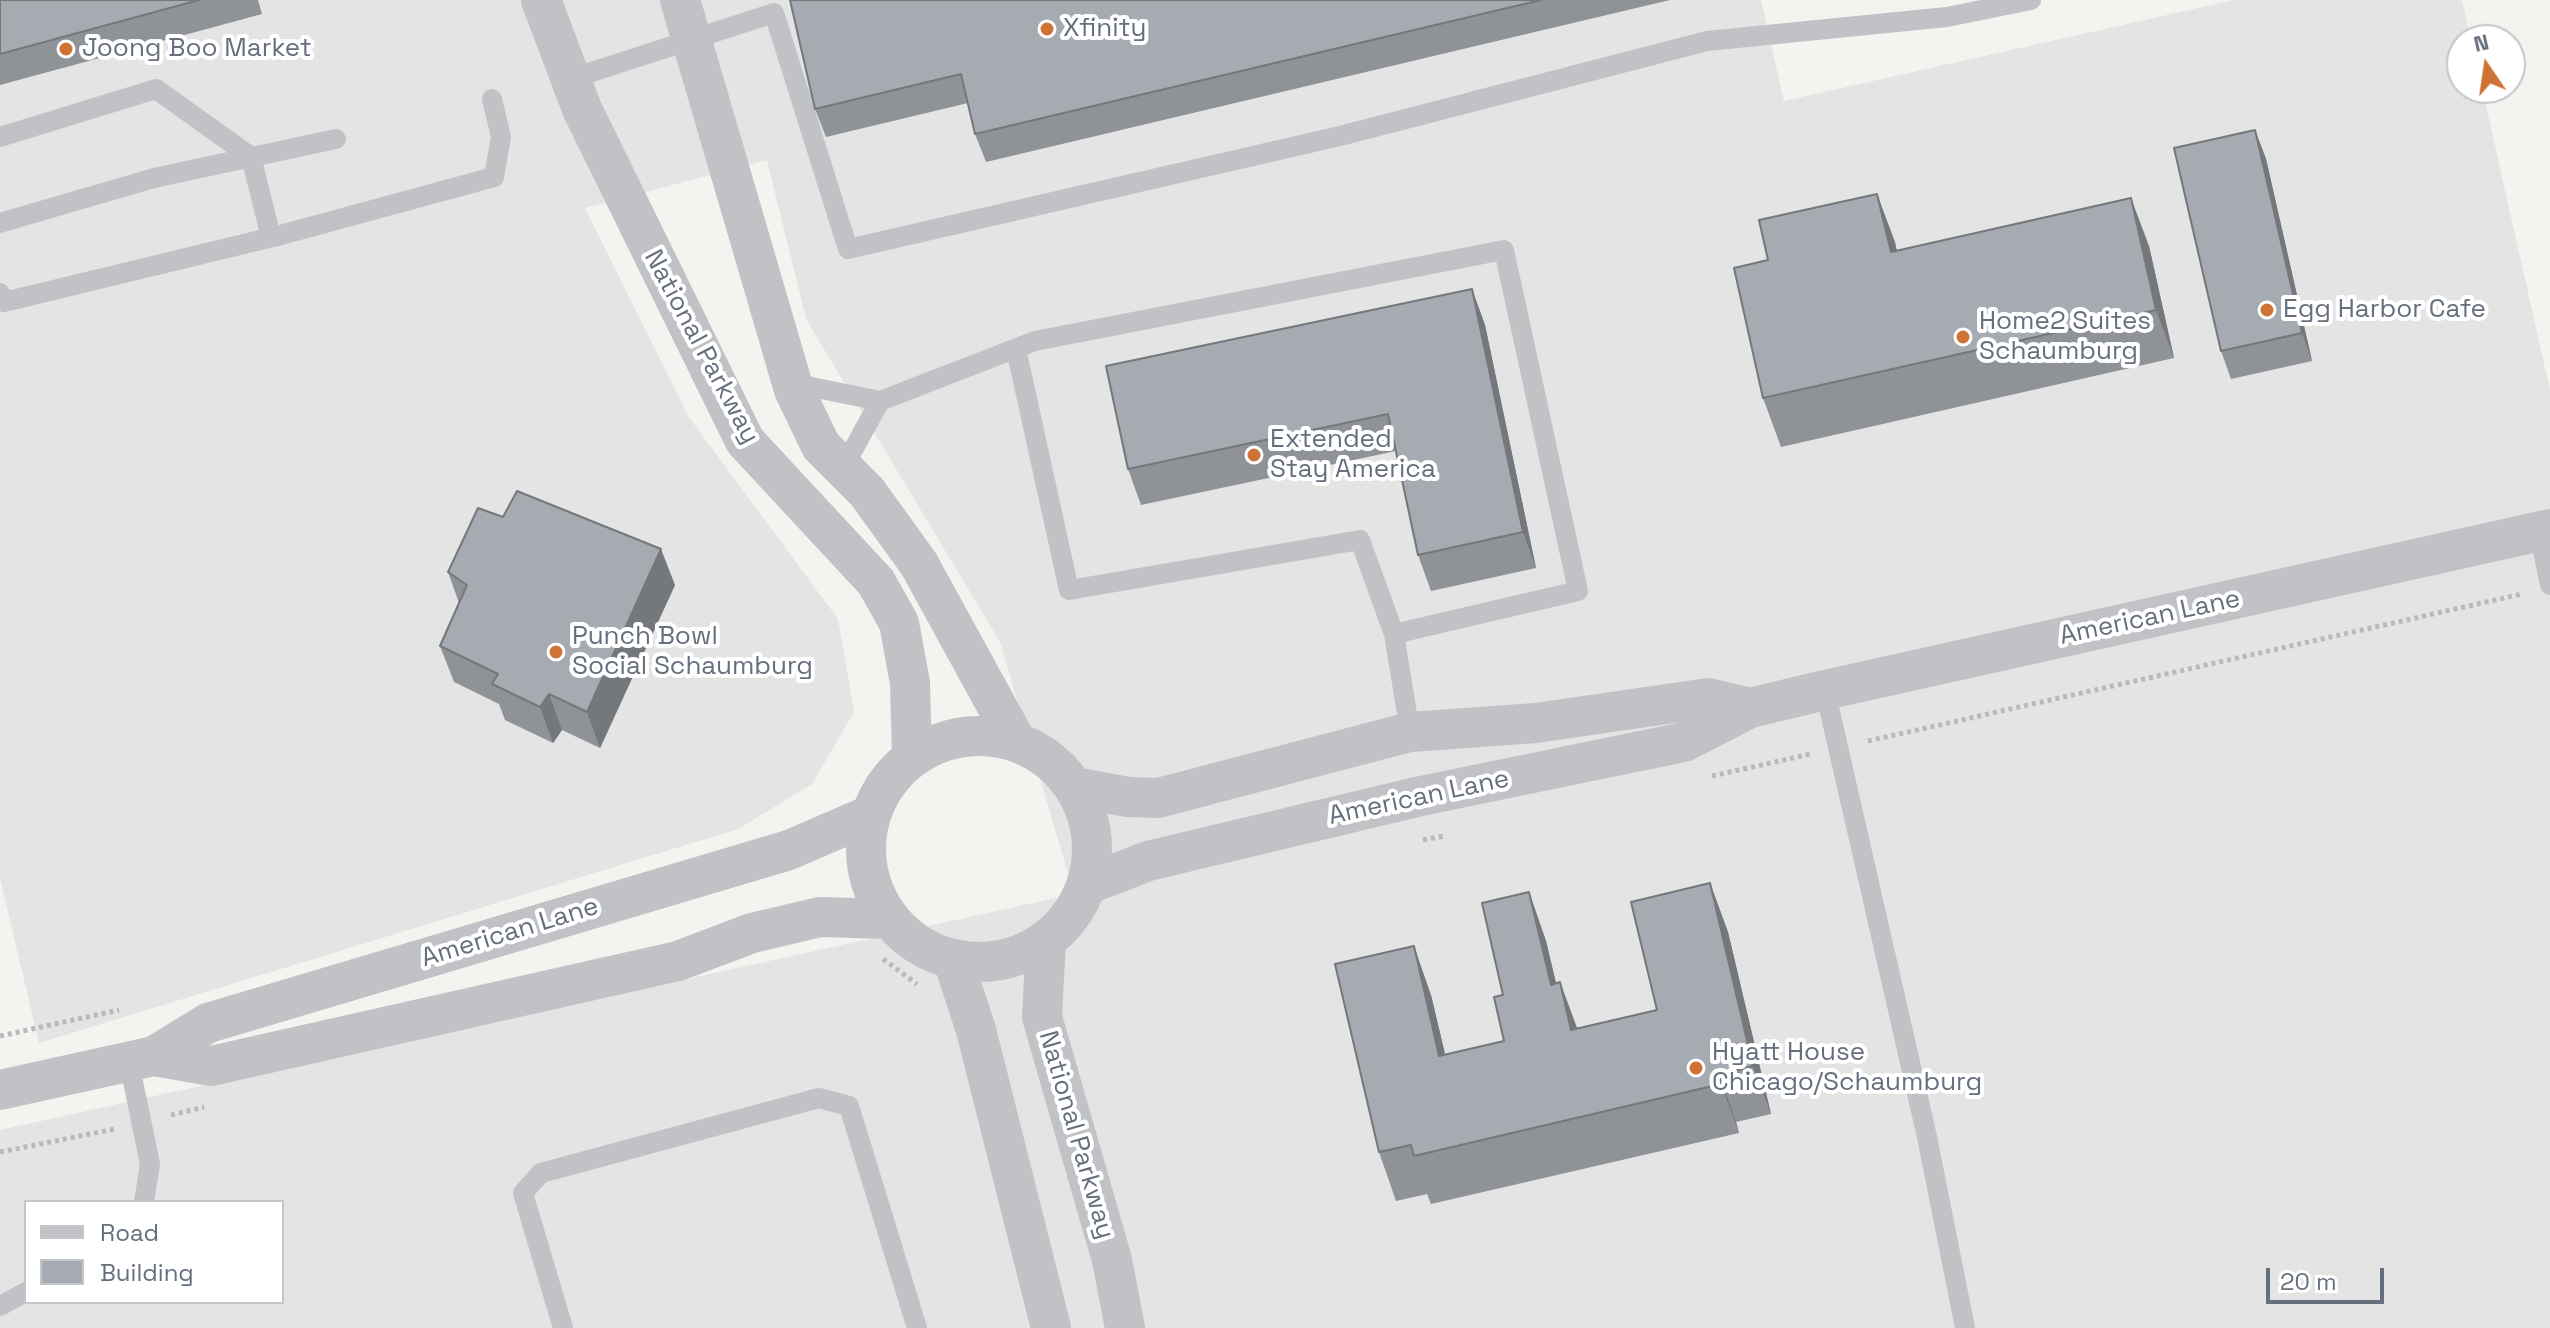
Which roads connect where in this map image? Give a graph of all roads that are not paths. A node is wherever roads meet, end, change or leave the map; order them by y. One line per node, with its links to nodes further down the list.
1 (541, 0): 6 (street, National Parkway)
2 (680, 0): 5 (street)
3 (2031, 0): 4 (lane)
4 (772, 6): 5 (lane)
5 (691, 38): 6 (lane); 15 (street)
6 (570, 79): 25 (street, National Parkway)
7 (492, 99): 12 (lane)
8 (0, 137): 10 (lane)
9 (336, 139): 10 (lane)
10 (251, 157): 11 (lane); 12 (lane)
11 (0, 223)
12 (271, 237): 13 (lane)
13 (0, 293)
14 (1016, 349): 16 (lane); 20 (lane); 20 (lane)
15 (792, 383): 16 (lane); 17 (street)
16 (880, 401): 17 (lane)
17 (843, 468): 24 (street)
18 (2545, 530): 19 (lane); 21 (street, American Lane)
19 (2550, 585)
20 (1394, 634): 23 (lane)
21 (1825, 690): 22 (street, American Lane); 41 (lane)
22 (1750, 708): 23 (street, American Lane); 28 (street, American Lane)
23 (1410, 732): 26 (street, American Lane)
24 (1016, 741): 25 (street); 26 (street)
25 (912, 757): 27 (street)
26 (1074, 787): 28 (street)
27 (870, 815): 29 (street); 32 (street, American Lane)
28 (1086, 885): 30 (street)
29 (889, 919): 31 (street); 32 (street, American Lane)
30 (1046, 940): 31 (street); 40 (street, National Parkway)
31 (953, 960): 39 (street)
32 (141, 1059): 33 (street, American Lane); 34 (lane)
33 (0, 1090)
34 (144, 1200)
35 (24, 1293): 36 (lane)
36 (0, 1306)
37 (563, 1328): 38 (lane)
38 (917, 1328)
39 (1051, 1328)
40 (1125, 1328)
41 (1965, 1328)

